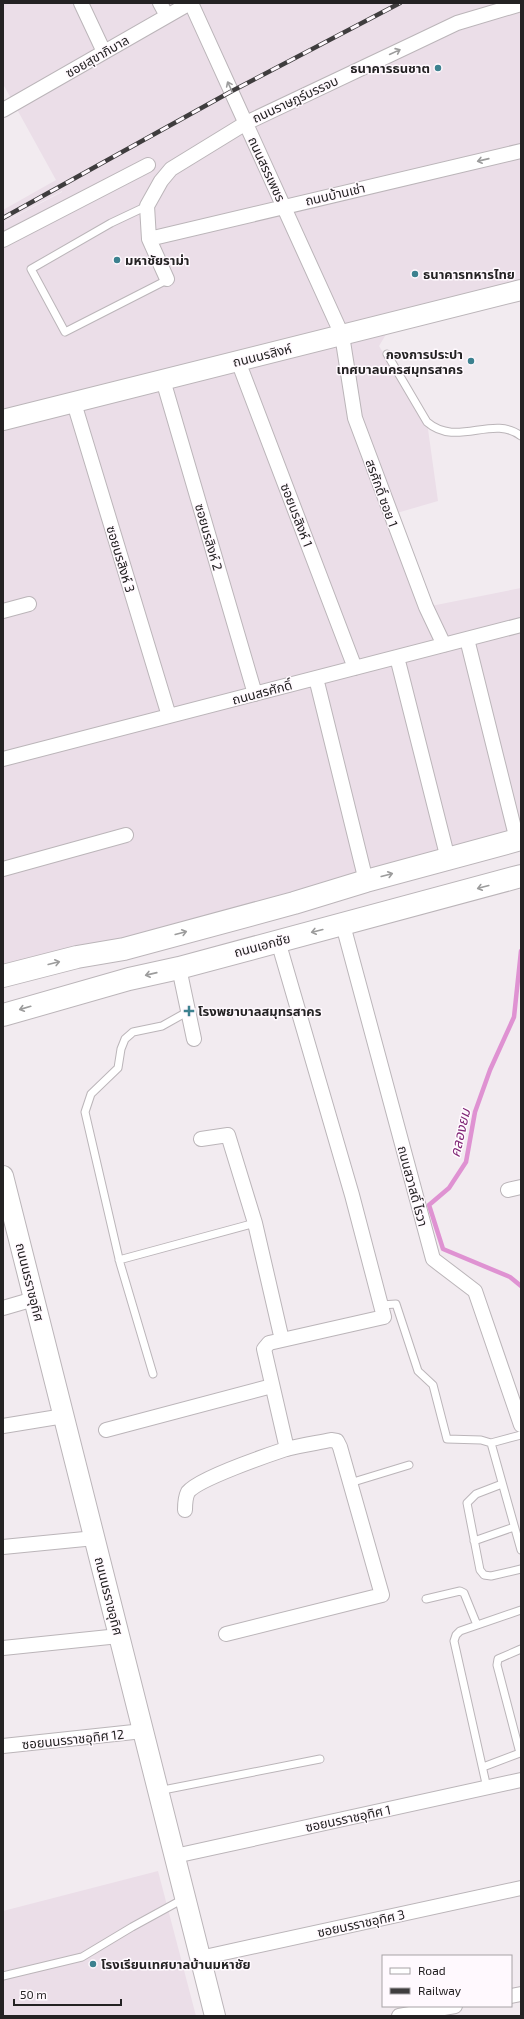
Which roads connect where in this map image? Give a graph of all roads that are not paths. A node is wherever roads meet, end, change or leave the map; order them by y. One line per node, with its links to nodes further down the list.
1 (81, 3): 6 (street)
2 (160, 3): 5 (street)
3 (191, 3): 5 (street, ซอยสุขาภิบาล); 8 (street, ถนนสรรเพชร, one-way to 3)
4 (521, 4): 8 (street, ถนนราษฎร์บรรจบ, one-way to 4)
5 (167, 16): 6 (street, ซอยสุขาภิบาล)
6 (104, 52): 7 (street, ซอยสุขาภิบาล)
7 (3, 110)
8 (246, 123): 11 (street, ถนนราษฎร์บรรจบ); 12 (street, ถนนสรรเพชร)
9 (521, 151): 12 (street, ถนนบ้านเช่า, one-way to 12)
10 (148, 165): 14 (street)
11 (147, 206): 13 (street); 15 (lane)
12 (284, 206): 13 (street, ถนนบ้านเช่า); 17 (street, ถนนสรรเพชร)
13 (149, 239): 15 (street)
14 (3, 240)
15 (167, 279)
16 (521, 290): 17 (main road, ถนนนรสิงห์)
17 (342, 335): 19 (main road, ถนนนรสิงห์); 28 (street, สรศักดิ์ ซอย 1)
18 (387, 354): 23 (lane)
19 (238, 361): 20 (main road, ถนนนรสิงห์); 30 (street, ซอยนรสิงห์ 1)
20 (163, 380): 21 (main road, ถนนนรสิงห์); 32 (street, ซอยนรสิงห์ 2)
21 (74, 403): 22 (main road, ถนนนรสิงห์); 33 (street, ซอยนรสิงห์ 3)
22 (3, 420)
23 (521, 436)
24 (29, 604): 25 (street)
25 (3, 612)
26 (521, 625): 27 (street, ถนนสรศักดิ์)
27 (467, 639): 28 (street, ถนนสรศักดิ์); 36 (street)
28 (444, 645): 29 (street, ถนนสรศักดิ์)
29 (397, 657): 30 (street, ถนนสรศักดิ์); 37 (street)
30 (355, 668): 31 (street, ถนนสรศักดิ์)
31 (316, 678): 32 (street, ถนนสรศักดิ์); 40 (street)
32 (255, 694): 33 (street, ถนนสรศักดิ์)
33 (169, 716): 34 (street, ถนนสรศักดิ์)
34 (3, 759)
35 (126, 835): 38 (street)
36 (519, 840): 37 (main road)
37 (448, 859): 40 (main road, one-way to 37)
38 (3, 869)
39 (521, 876): 41 (main road, ถนนเอกชัย, one-way to 41)
40 (366, 881): 44 (main road, one-way to 40)
41 (343, 924): 42 (main road, ถนนเอกชัย, one-way to 42); 60 (street, ถนนสวาสดิ์ ไรวา)
42 (278, 940): 43 (main road, ถนนเอกชัย); 53 (street)
43 (179, 968): 45 (street); 46 (main road, ถนนเอกชัย, one-way to 46)
44 (3, 976)
45 (187, 1012): 47 (street); 51 (lane)
46 (3, 1014)
47 (194, 1039)
48 (202, 1139): 50 (street)
49 (3, 1176): 52 (main road, ถนนนรราชอุทิศ)
50 (255, 1223): 51 (lane); 55 (street)
51 (119, 1260): 56 (lane)
52 (34, 1299): 54 (street); 58 (main road, ถนนนรราชอุทิศ)
53 (381, 1305): 55 (street); 62 (lane)
54 (3, 1308)
55 (282, 1340): 57 (street)
56 (153, 1374)
57 (272, 1386): 61 (street); 63 (street)
58 (64, 1416): 59 (street); 69 (main road, ถนนนรราชอุทิศ)
59 (3, 1426)
60 (521, 1426): 62 (lane)
61 (106, 1430)
62 (491, 1443): 66 (lane)
63 (286, 1449): 65 (street); 67 (street)
64 (409, 1465): 65 (lane)
65 (350, 1483): 77 (street)
66 (502, 1484): 68 (lane); 70 (lane)
67 (185, 1510)
68 (514, 1527): 70 (lane); 72 (lane)
69 (94, 1538): 71 (street); 78 (main road, ถนนนรราชอุทิศ)
70 (474, 1541): 73 (lane)
71 (3, 1547)
72 (521, 1550)
73 (521, 1569)
74 (426, 1599): 76 (lane)
75 (521, 1610): 76 (lane)
76 (478, 1625): 84 (lane)
77 (226, 1634)
78 (119, 1636): 79 (street); 81 (main road, ถนนนรราชอุทิศ)
79 (3, 1648)
80 (521, 1649): 84 (lane)
81 (143, 1731): 82 (street, ซอยนนรราชอุทิศ 12); 87 (main road, ถนนนรราชอุทิศ)
82 (3, 1746)
83 (320, 1759): 87 (lane)
84 (483, 1767): 86 (lane)
85 (521, 1780): 86 (street, ซอยนรราชอุทิศ 1)
86 (488, 1788): 88 (street, ซอยนรราชอุทิศ 1)
87 (158, 1791): 88 (main road, ถนนนรราชอุทิศ)
88 (175, 1856): 90 (main road, ถนนนรราชอุทิศ)
89 (521, 1888): 91 (street, ซอยนรราชอุทิศ 3)
90 (185, 1898): 91 (main road, ถนนนรราชอุทิศ); 92 (lane)
91 (200, 1958): 94 (main road, ถนนนรราชอุทิศ)
92 (3, 1976)
93 (449, 2007): 95 (street)
94 (215, 2016)
95 (398, 2016)

